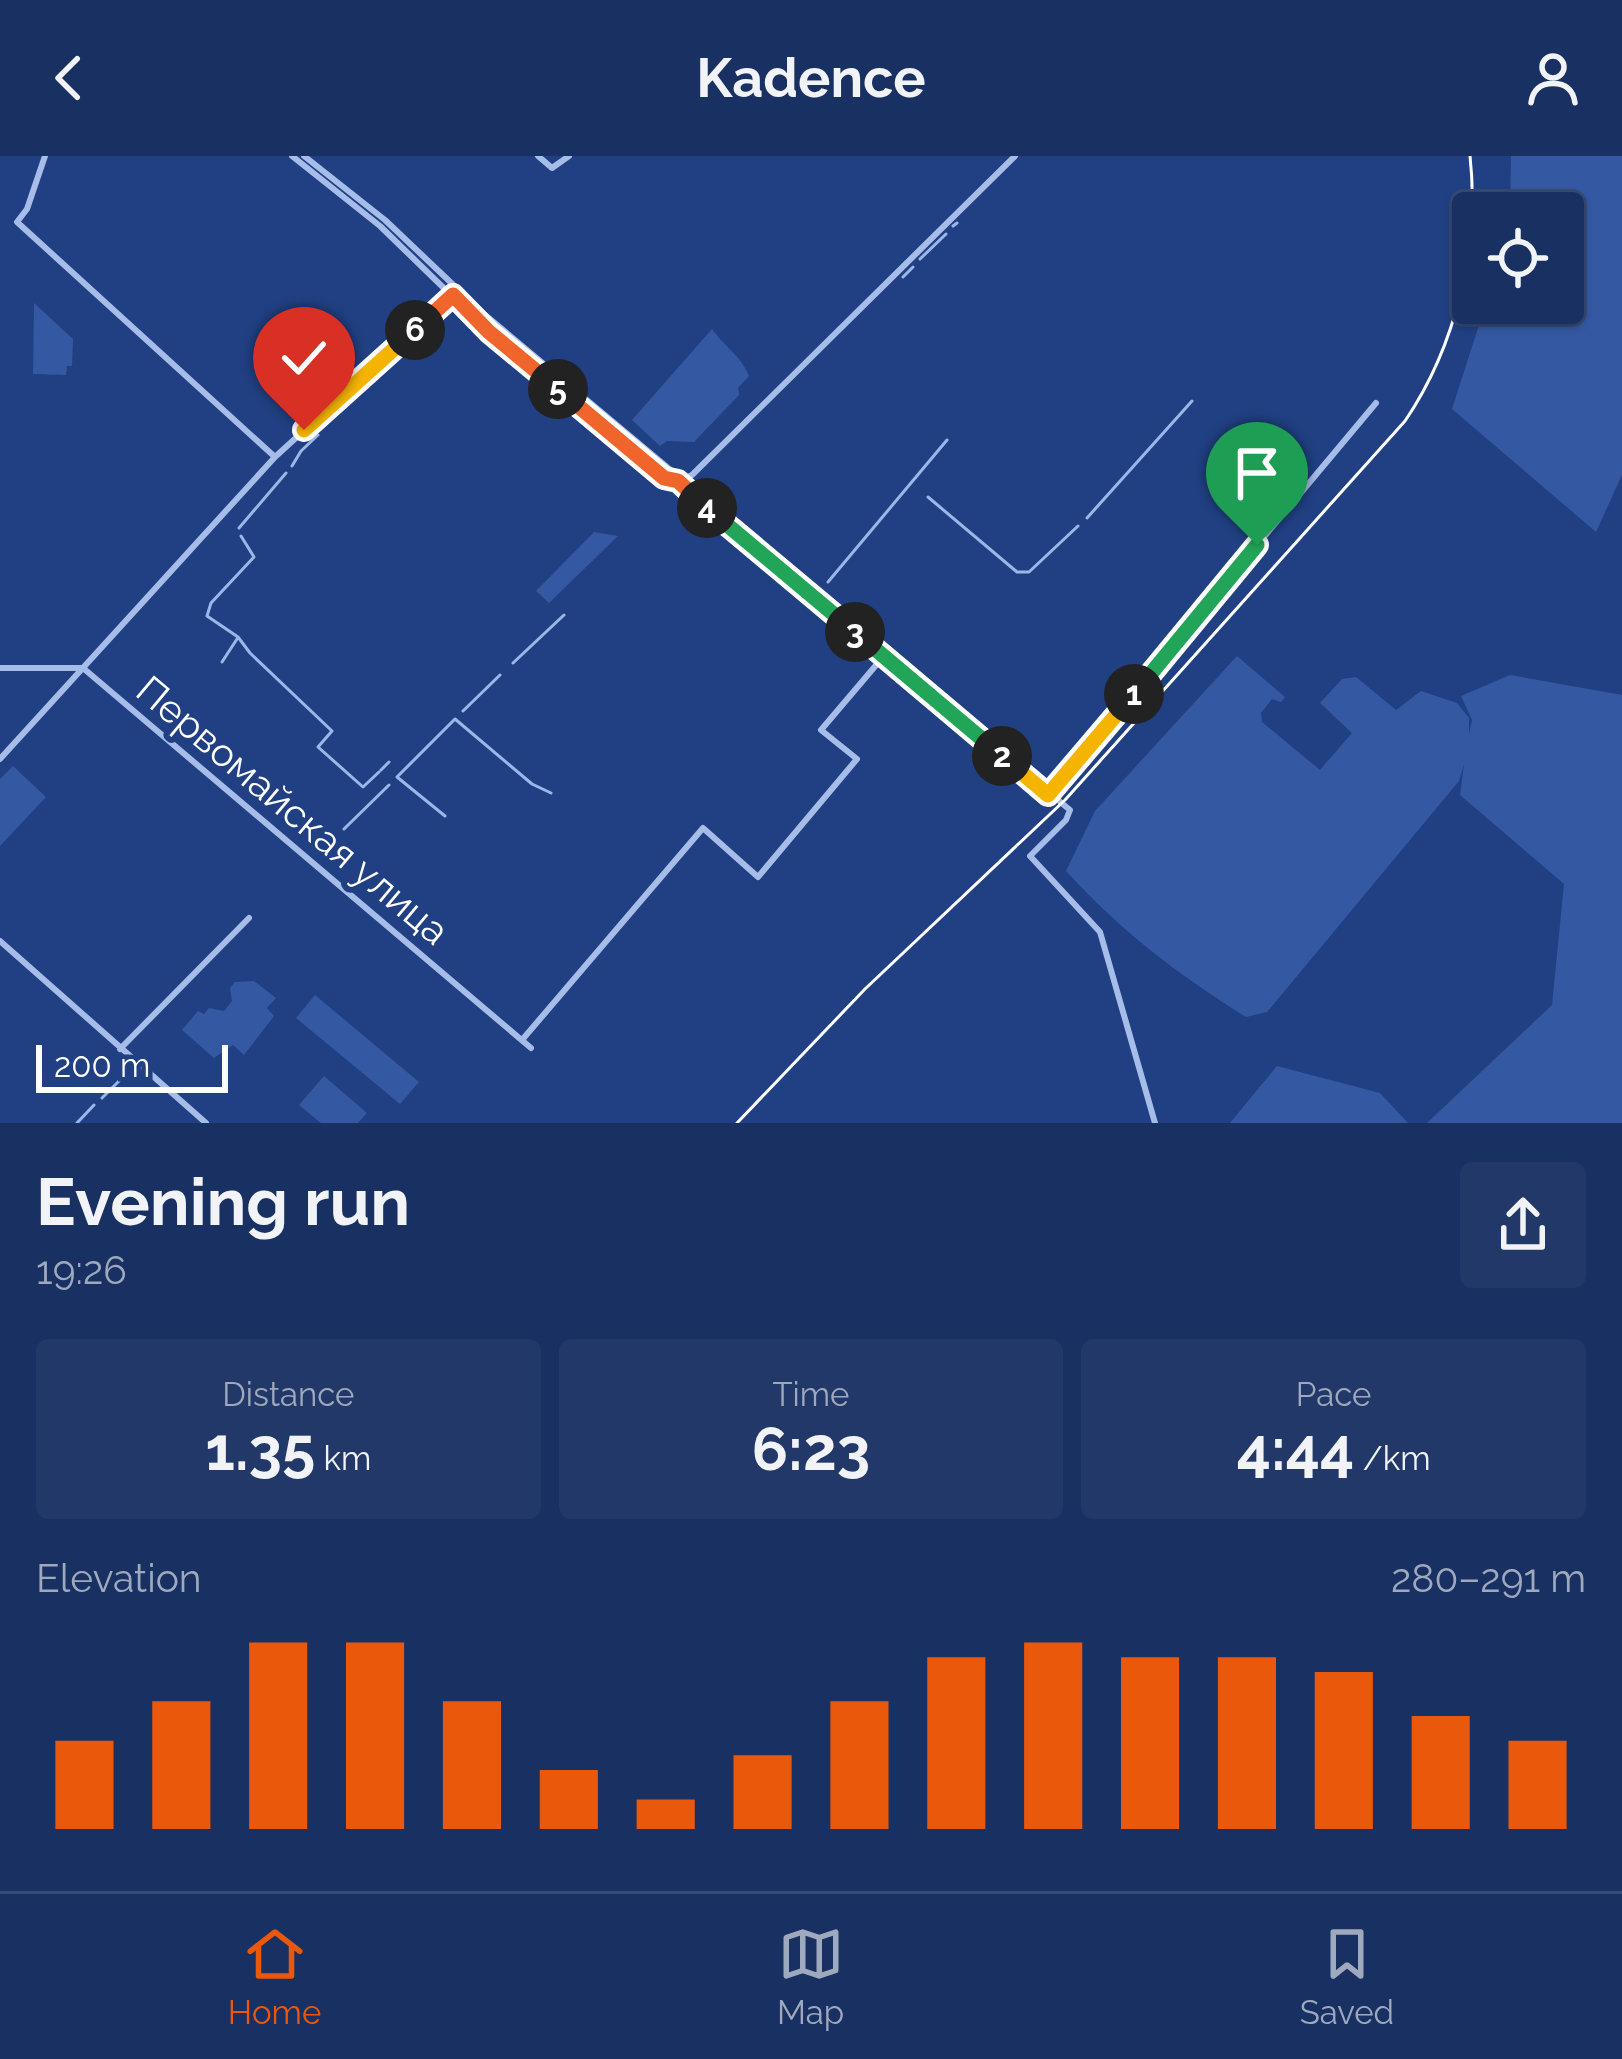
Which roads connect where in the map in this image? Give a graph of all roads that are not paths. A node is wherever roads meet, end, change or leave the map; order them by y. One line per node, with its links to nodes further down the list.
1 (45, 156): 9 (street)
2 (292, 156): 7 (street)
3 (304, 156): 7 (street)
4 (538, 156): 5 (street)
5 (569, 156)
6 (1015, 156): 10 (street)
7 (456, 292): 9 (street); 10 (street)
8 (1376, 403): 15 (street)
9 (275, 457): 13 (street)
10 (678, 481): 11 (street)
11 (884, 657): 15 (street); 18 (street)
12 (0, 668): 13 (street, Первомайская улица)
13 (83, 668): 14 (street); 18 (street, Первомайская улица)
14 (0, 759)
15 (1048, 795): 22 (street)
16 (249, 918): 20 (street)
17 (0, 941): 20 (street)
18 (522, 1040): 19 (street, Первомайская улица)
19 (531, 1048)
20 (121, 1049): 21 (street)
21 (206, 1123)
22 (1155, 1123)

